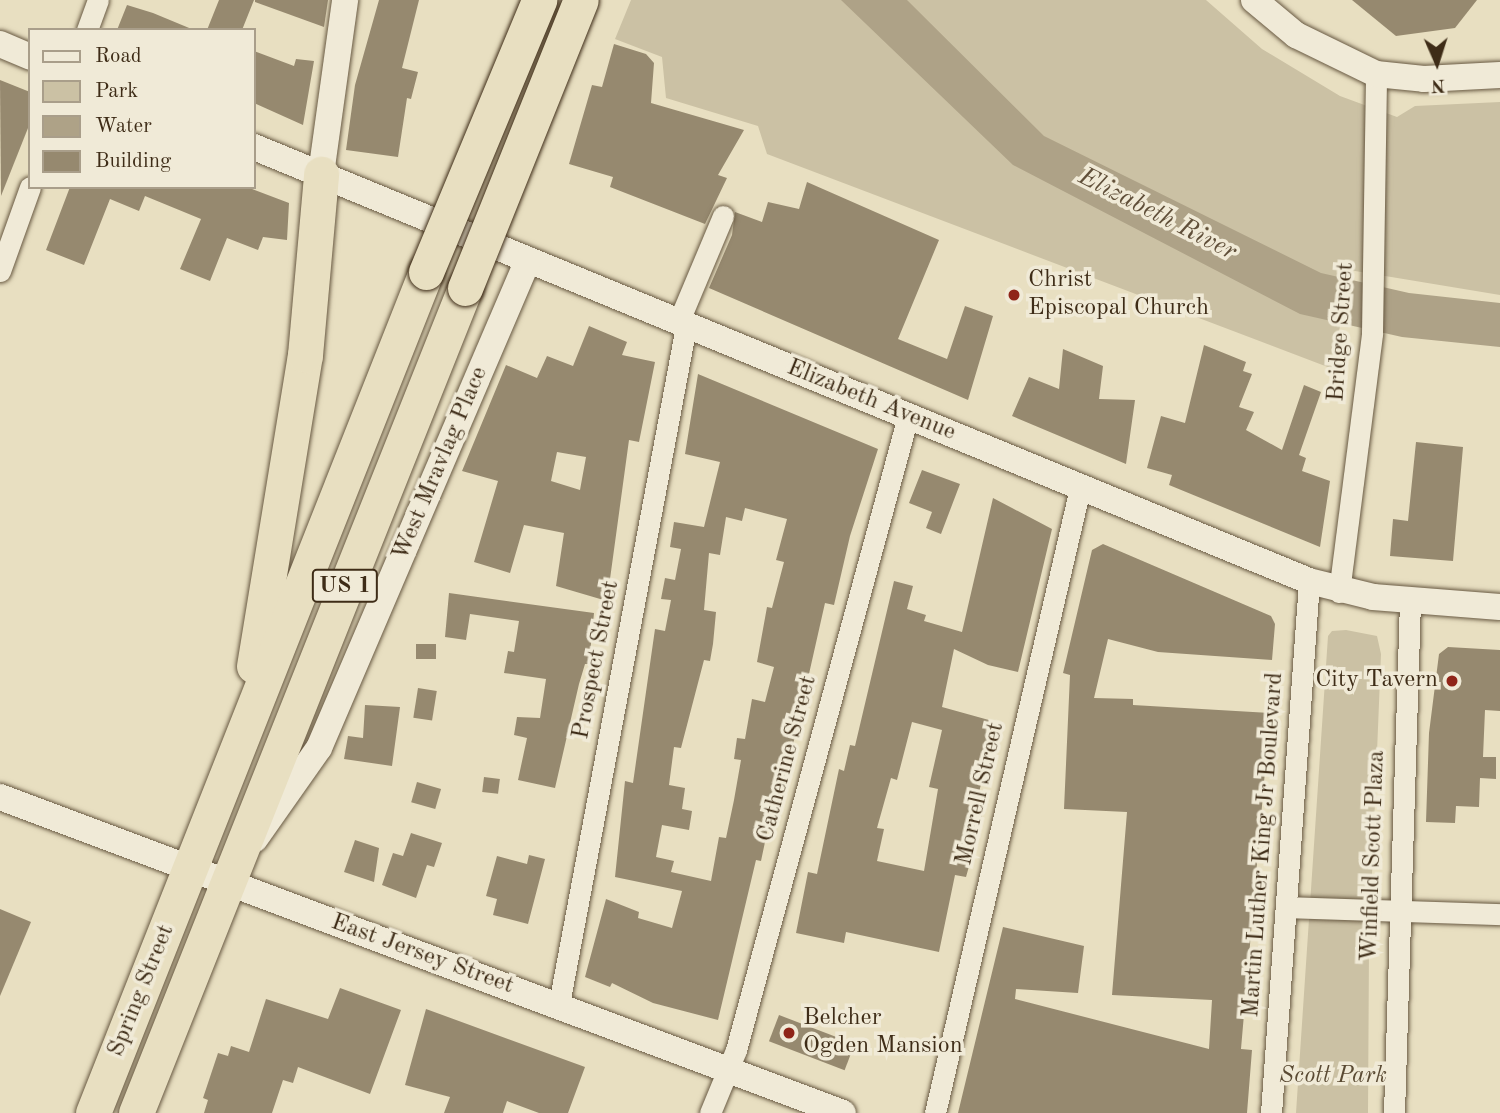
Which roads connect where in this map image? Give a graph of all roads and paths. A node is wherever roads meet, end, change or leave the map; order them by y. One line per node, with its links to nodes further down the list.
1 (98, 0): 6 (street)
2 (345, 0): 12 (street)
3 (539, 0): 24 (highway, US 1, bridge)
4 (581, 0): 27 (highway, US 1, bridge)
5 (1254, 0): 9 (street)
6 (88, 28)
7 (0, 44): 8 (street)
8 (28, 56)
9 (1377, 74): 10 (street); 21 (street, Bridge Street)
10 (1500, 75)
11 (256, 148): 12 (street, Elizabeth Avenue)
12 (321, 174): 15 (street, Elizabeth Avenue); 24 (highway)
13 (29, 189): 16 (street)
14 (723, 216): 17 (street, Prospect Street)
15 (528, 260): 17 (street, Elizabeth Avenue); 27 (street, West Mravlag Place)
16 (0, 271)
17 (682, 324): 18 (street, Elizabeth Avenue); 31 (street, Prospect Street)
18 (908, 416): 19 (street, Elizabeth Avenue); 32 (street, Catherine Street)
19 (1080, 488): 20 (street, Elizabeth Avenue); 37 (street, Morrell Street)
20 (1309, 581): 21 (street, Elizabeth Avenue); 28 (street, Martin Luther King Jr Boulevard)
21 (1339, 592): 22 (street, Elizabeth Avenue)
22 (1410, 601): 23 (street, Elizabeth Avenue); 29 (street, Winfield Scott Plaza)
23 (1500, 607)
24 (240, 743): 26 (highway, US 1)
25 (0, 797): 26 (street, East Jersey Street)
26 (190, 870): 27 (street, East Jersey Street); 33 (highway, Spring Street / US 1)
27 (224, 883): 31 (street, East Jersey Street); 34 (highway, Spring Street / US 1)
28 (1287, 906): 29 (street); 38 (street, Martin Luther King Jr Boulevard)
29 (1398, 911): 30 (street); 39 (street, Winfield Scott Plaza)
30 (1500, 914)
31 (559, 1004): 32 (street, East Jersey Street)
32 (727, 1068): 35 (street, Catherine Street); 36 (street, East Jersey Street)
33 (93, 1113)
34 (136, 1113)
35 (710, 1113)
36 (843, 1113)
37 (935, 1113)
38 (1271, 1113)
39 (1394, 1113)

